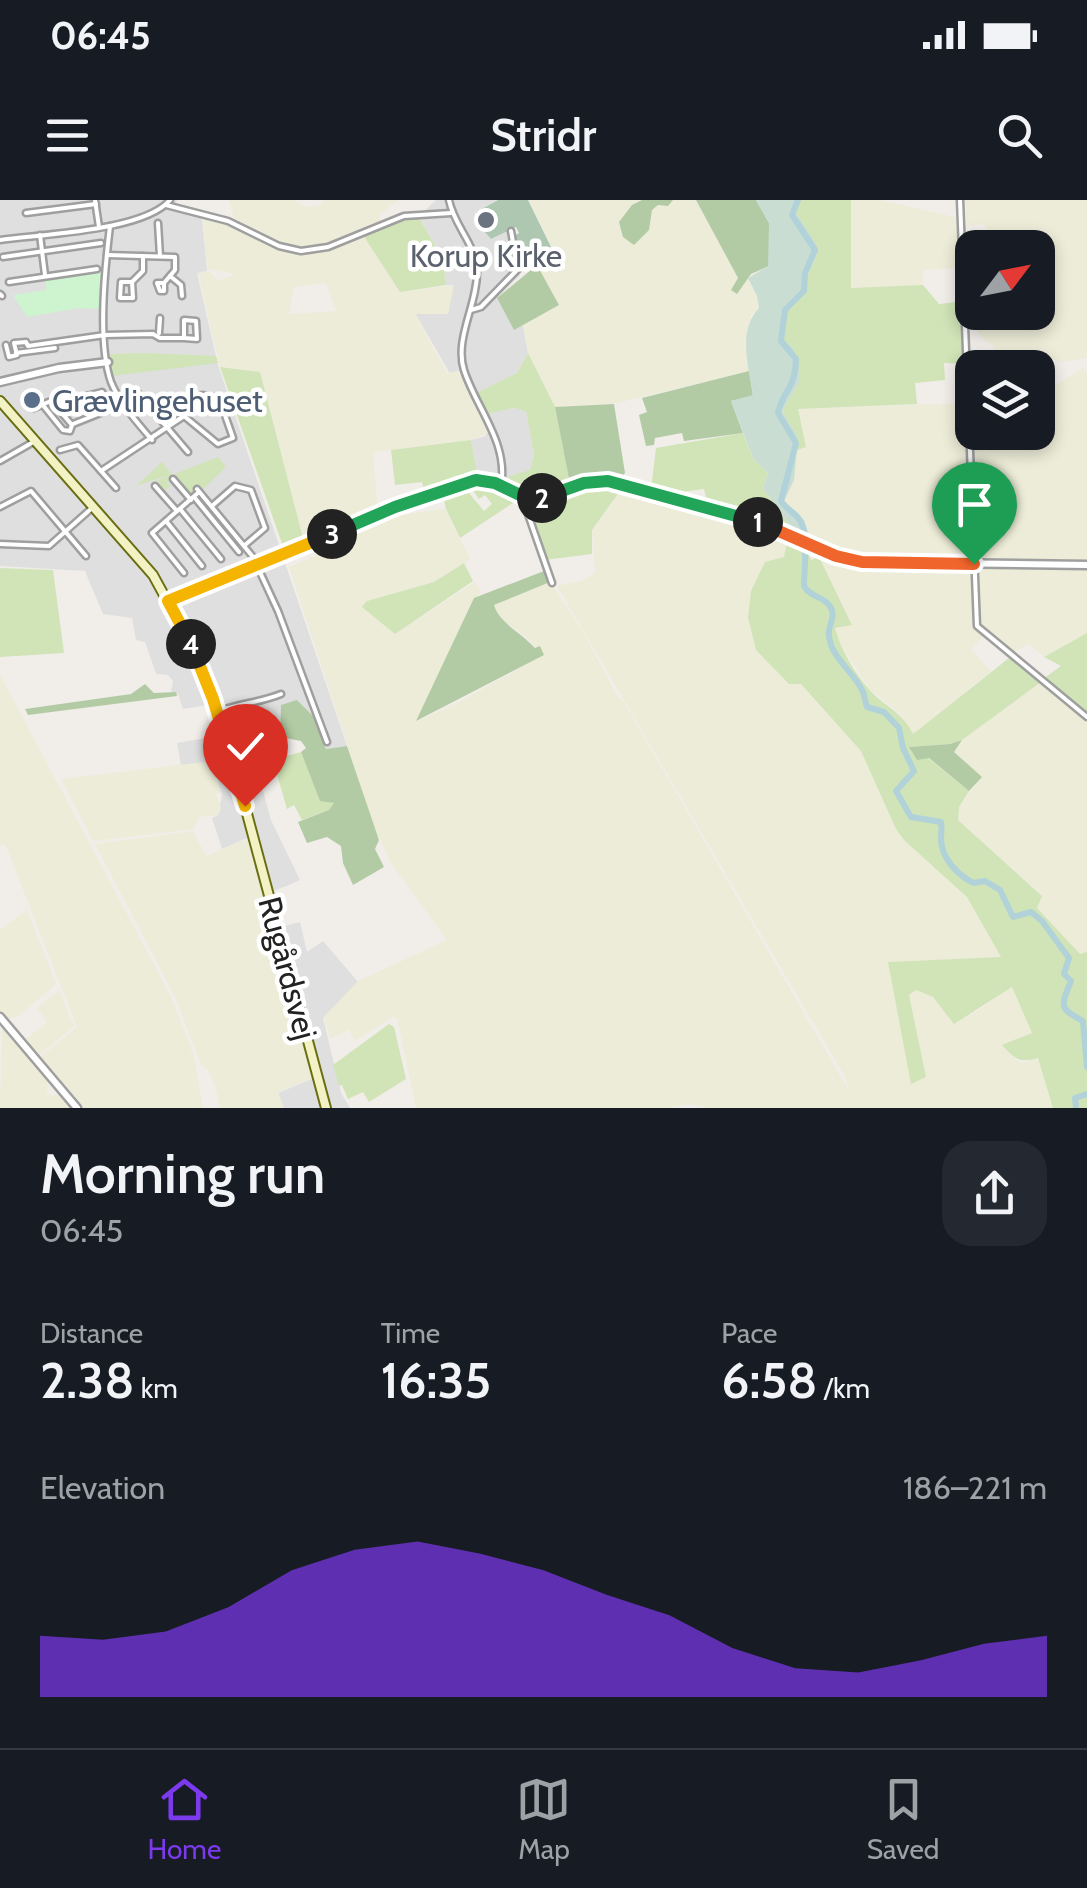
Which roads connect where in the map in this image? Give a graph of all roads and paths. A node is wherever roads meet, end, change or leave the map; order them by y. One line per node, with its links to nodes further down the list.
1 (449, 200): 5 (street)
2 (960, 200): 72 (street)
3 (96, 202): 6 (street); 9 (street)
4 (168, 203): 5 (street); 8 (street)
5 (452, 213): 28 (street)
6 (26, 214)
7 (158, 222): 18 (street)
8 (110, 226): 9 (street); 16 (street)
9 (99, 227): 11 (street)
10 (511, 231): 28 (street)
11 (40, 235): 12 (street); 14 (street)
12 (0, 240)
13 (102, 244): 14 (street)
14 (42, 252): 15 (street); 20 (street)
15 (3, 256)
16 (107, 256): 17 (street); 30 (street)
17 (143, 256): 18 (street); 23 (street)
18 (160, 256): 21 (street)
19 (98, 269): 20 (street)
20 (45, 276): 22 (street)
21 (170, 276): 24 (street); 26 (street)
22 (9, 282)
23 (132, 282)
24 (164, 283)
25 (190, 284): 26 (street)
26 (181, 286): 27 (street)
27 (182, 296)
28 (470, 310): 57 (street)
29 (160, 318): 31 (street)
30 (105, 335): 31 (street); 33 (street); 37 (street)
31 (158, 336): 32 (street)
32 (184, 338)
33 (47, 342): 35 (street); 36 (street)
34 (3, 344): 35 (street); 36 (street)
35 (14, 344): 36 (street)
36 (16, 353)
37 (108, 362): 38 (street); 43 (street)
38 (0, 384)
39 (137, 392): 48 (street)
40 (41, 403): 42 (street); 44 (street); 47 (street)
41 (1, 404): 50 (main road, Rugårdsvej); 50 (main road, Rugårdsvej)
42 (54, 404): 45 (street); 47 (street)
43 (123, 404): 45 (street); 49 (street)
44 (34, 408)
45 (114, 408): 47 (street)
46 (184, 416): 46 (street); 48 (street)
47 (72, 425)
48 (167, 428): 49 (street); 52 (street)
49 (152, 440): 54 (street)
50 (34, 442): 53 (street); 63 (main road, Rugårdsvej)
51 (60, 450): 54 (street)
52 (188, 452)
53 (0, 461)
54 (101, 472): 58 (street)
55 (172, 478): 60 (street)
56 (155, 486): 64 (street)
57 (501, 486): 59 (street); 75 (street)
58 (116, 488)
59 (522, 496): 72 (street); 77 (street)
60 (192, 498): 61 (street); 64 (street); 69 (street)
61 (212, 506): 68 (street); 68 (street)
62 (0, 507): 66 (street)
63 (92, 508): 66 (street); 78 (main road, Rugårdsvej)
64 (178, 510): 65 (street); 71 (street)
65 (166, 521): 74 (street); 76 (street)
66 (66, 532): 67 (street); 70 (street)
67 (0, 544)
68 (246, 544): 75 (street)
69 (239, 552)
70 (86, 556)
71 (220, 559)
72 (974, 564): 73 (street); 81 (street)
73 (1087, 565)
74 (202, 566)
75 (257, 566): 78 (street); 82 (street)
76 (184, 573)
77 (552, 583)
78 (168, 601): 80 (main road, Rugårdsvej)
79 (281, 694): 80 (street)
80 (217, 712): 85 (main road, Rugårdsvej)
81 (1087, 717)
82 (327, 742)
83 (0, 1017): 84 (street)
84 (77, 1108)
85 (326, 1108)

